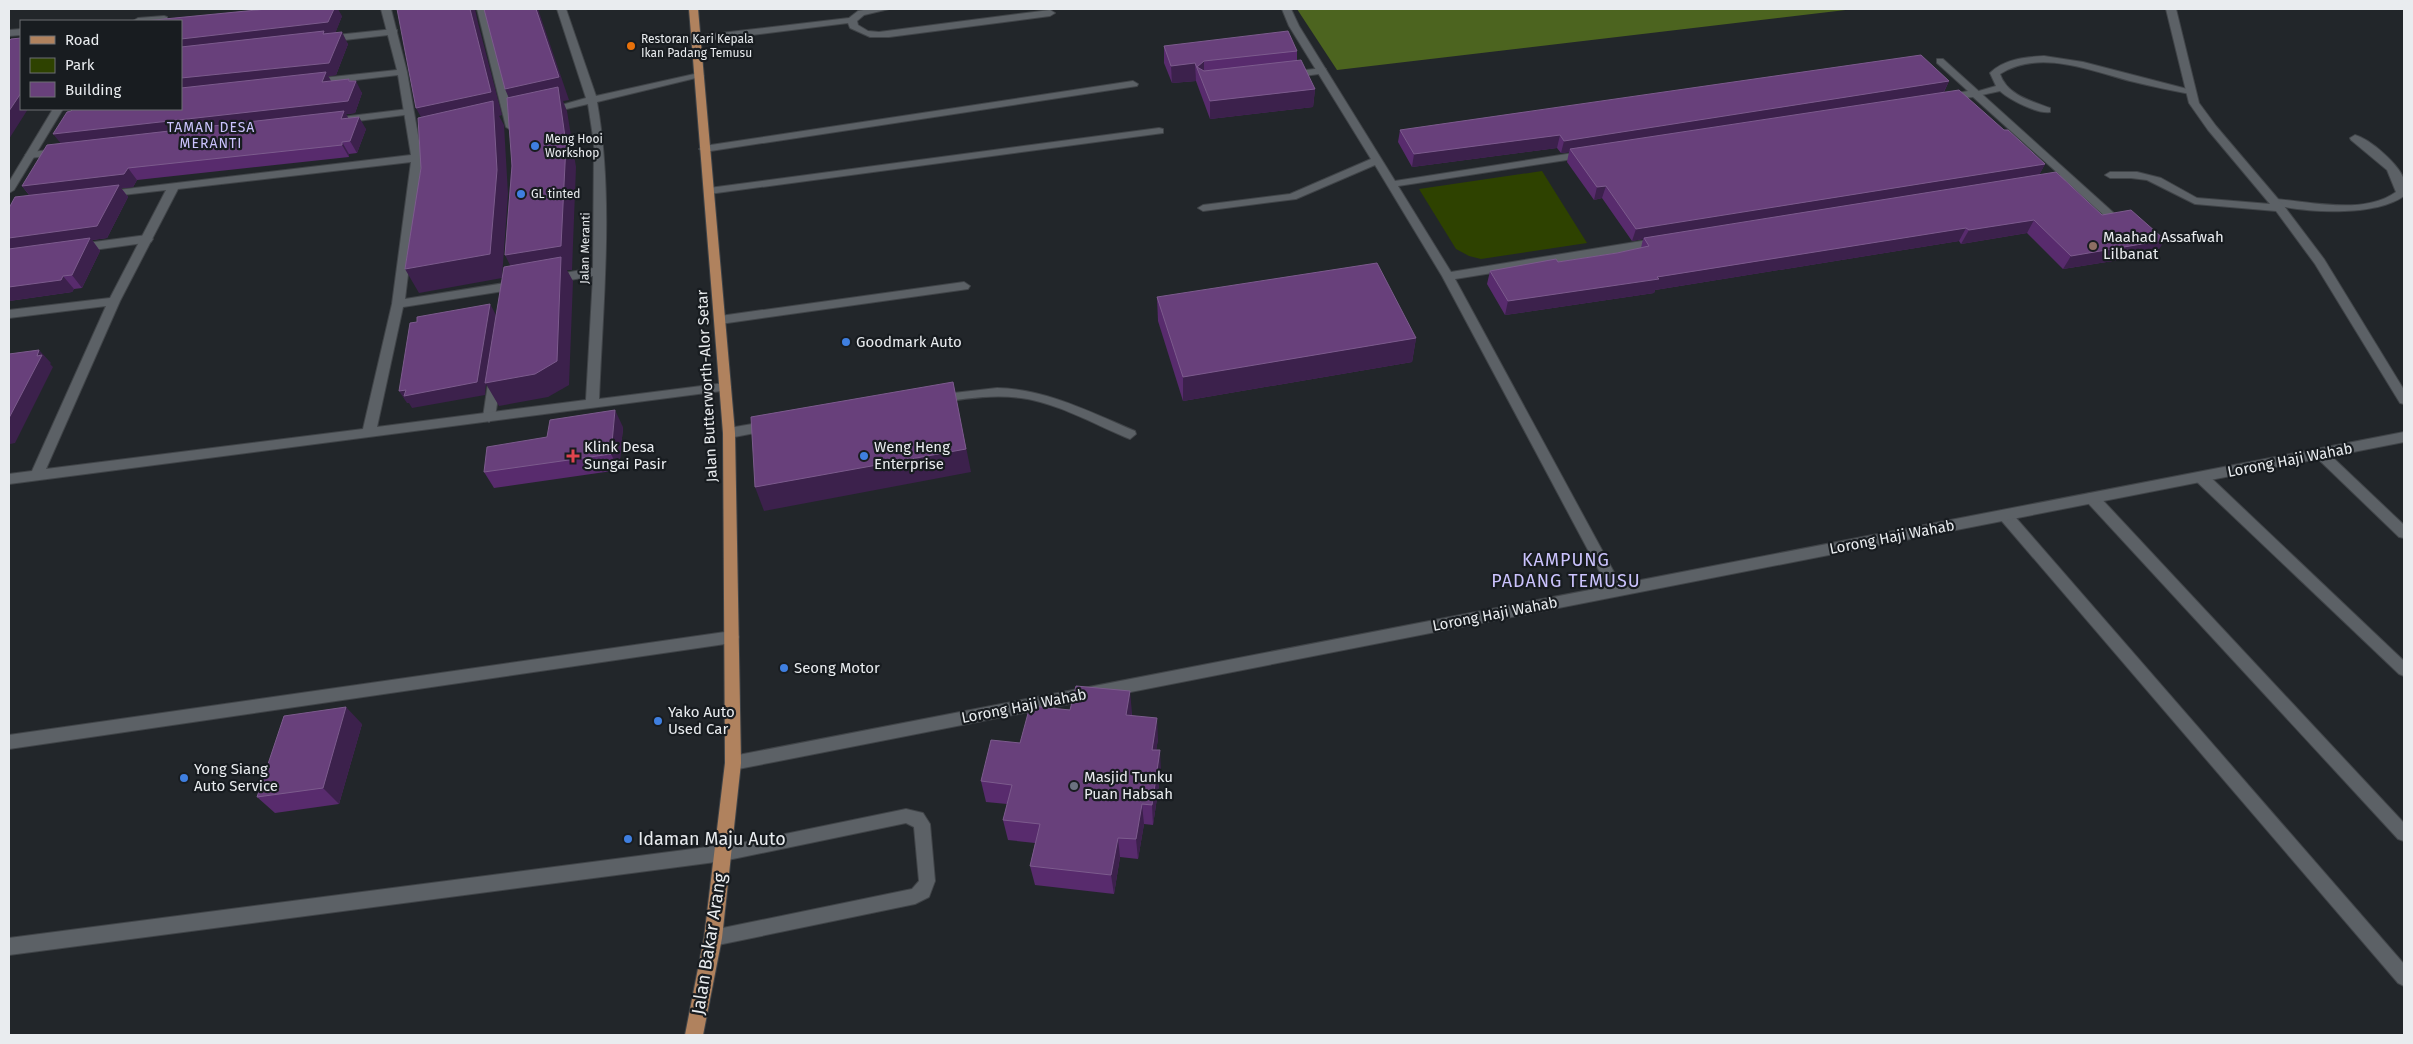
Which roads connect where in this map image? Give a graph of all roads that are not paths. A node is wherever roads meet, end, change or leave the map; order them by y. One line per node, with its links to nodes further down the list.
1 (386, 9): 12 (street)
2 (481, 9): 31 (street)
3 (561, 9): 26 (street, Jalan Meranti)
4 (693, 9): 13 (main road, Jalan Butterworth-Alor Setar)
5 (884, 9): 11 (street)
6 (1286, 9): 16 (street)
7 (2171, 9): 23 (street)
8 (1050, 13): 11 (street)
9 (175, 18): 10 (street)
10 (150, 20)
11 (852, 20): 13 (street)
12 (394, 32): 14 (street); 17 (street)
13 (695, 39): 18 (main road, Jalan Butterworth-Alor Setar)
14 (316, 40)
15 (1940, 61): 24 (street)
16 (1323, 71): 19 (street); 41 (street)
17 (402, 72): 20 (street); 29 (street)
18 (699, 76): 26 (street); 36 (main road, Jalan Butterworth-Alor Setar)
19 (1274, 77)
20 (306, 82)
21 (1133, 84): 36 (street)
22 (2002, 88): 23 (street); 24 (street); 28 (street)
23 (2190, 92): 50 (street)
24 (1977, 93): 25 (street); 43 (street)
25 (1938, 99)
26 (592, 100): 30 (street); 56 (street, Jalan Meranti)
27 (57, 110): 39 (street)
28 (2046, 110)
29 (408, 112): 32 (street); 40 (street)
30 (538, 113)
31 (510, 119): 34 (street)
32 (331, 121)
33 (1160, 131): 48 (street)
34 (512, 138)
35 (2355, 138): 50 (street)
36 (704, 149): 48 (main road, Jalan Butterworth-Alor Setar)
37 (69, 151): 39 (street)
38 (1598, 152): 45 (street)
39 (30, 155): 47 (street)
40 (417, 158): 46 (street); 62 (street)
41 (1378, 160): 45 (street); 51 (street)
42 (2110, 175): 50 (street)
43 (2068, 177): 44 (street); 52 (street)
44 (2029, 183)
45 (1393, 184): 57 (street)
46 (174, 186): 49 (street); 53 (street)
47 (9, 190)
48 (709, 191): 64 (main road, Jalan Butterworth-Alor Setar)
49 (96, 196)
50 (2278, 205): 68 (street)
51 (1203, 208)
52 (2112, 217)
53 (147, 239): 55 (street); 61 (street)
54 (1675, 240): 57 (street)
55 (68, 249)
56 (599, 271): 58 (street); 69 (street, Jalan Meranti)
57 (1448, 276): 83 (street)
58 (544, 281)
59 (526, 284): 62 (street)
60 (964, 286): 64 (street)
61 (114, 301): 63 (street); 77 (street)
62 (398, 304): 72 (street)
63 (9, 314)
64 (720, 320): 66 (main road, Jalan Butterworth-Alor Setar)
65 (497, 361): 70 (street)
66 (726, 387): 69 (street); 73 (main road, Jalan Butterworth-Alor Setar)
67 (926, 400): 74 (street)
68 (2404, 400)
69 (592, 404): 70 (street)
70 (489, 417): 72 (street)
71 (788, 423): 73 (street)
72 (369, 433): 77 (street)
73 (729, 433): 84 (main road, Jalan Butterworth-Alor Setar)
74 (1130, 434)
75 (2404, 438): 76 (street, Lorong Haji Wahab)
76 (2321, 454): 78 (street, Lorong Haji Wahab); 82 (street)
77 (36, 476): 79 (street)
78 (2201, 477): 80 (street, Lorong Haji Wahab); 85 (street)
79 (9, 479)
80 (2092, 498): 81 (street, Lorong Haji Wahab); 88 (street)
81 (2006, 515): 83 (street, Lorong Haji Wahab); 92 (street)
82 (2404, 533)
83 (1617, 591): 87 (street, Lorong Haji Wahab)
84 (732, 637): 86 (street); 87 (main road, Jalan Butterworth-Alor Setar)
85 (2404, 670)
86 (9, 742)
87 (733, 763): 89 (main road, Jalan Bakar Arang)
88 (2404, 834)
89 (723, 853): 90 (main road, Jalan Bakar Arang); 90 (street); 91 (street)
90 (713, 938): 93 (main road, Jalan Bakar Arang)
91 (9, 947)
92 (2404, 977)
93 (694, 1035)

